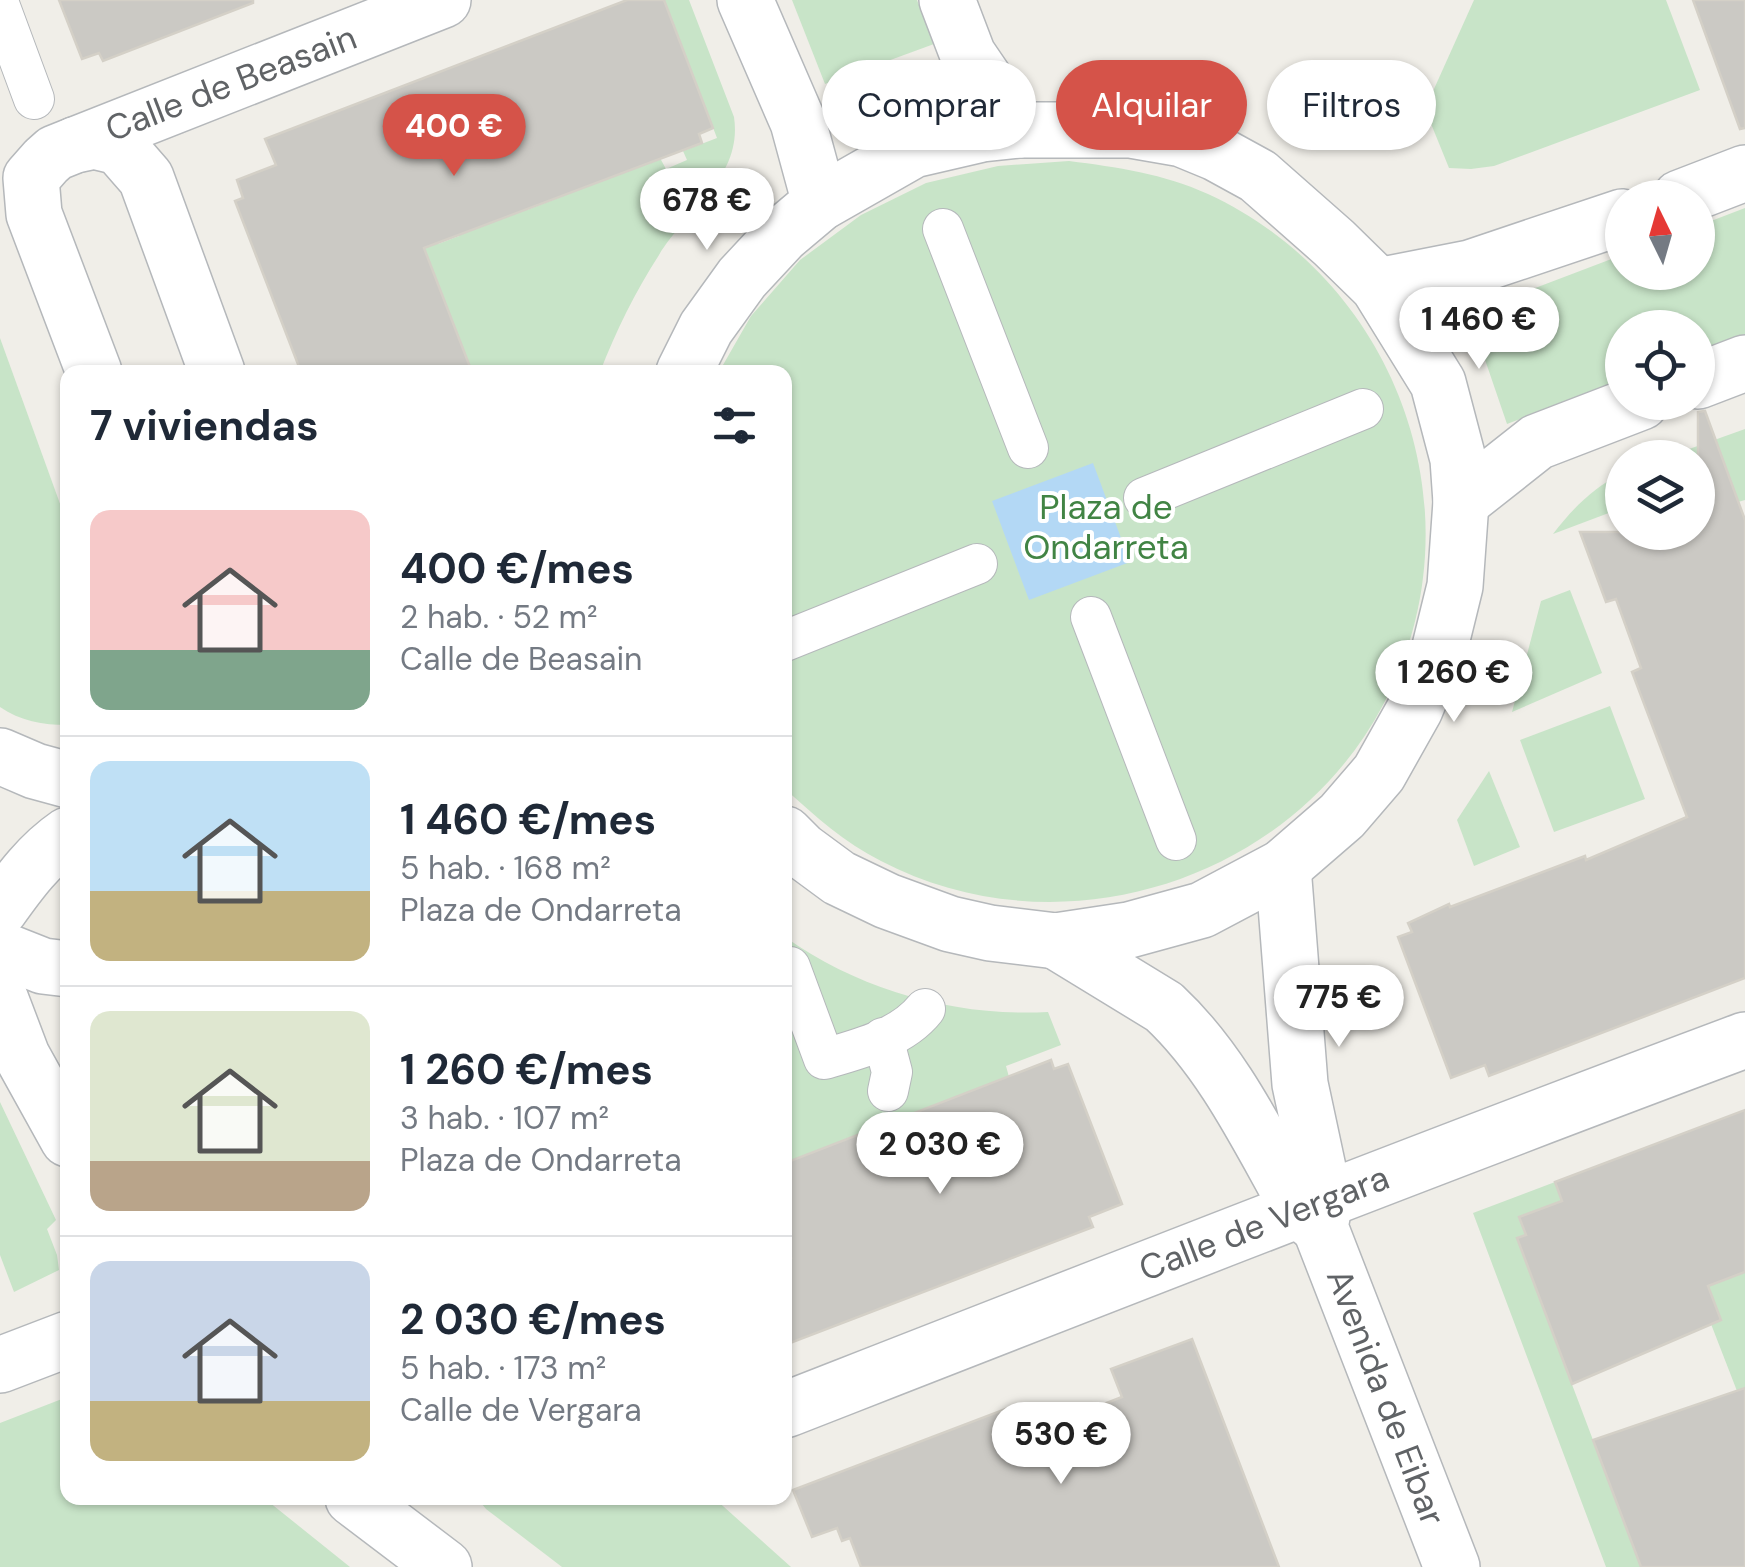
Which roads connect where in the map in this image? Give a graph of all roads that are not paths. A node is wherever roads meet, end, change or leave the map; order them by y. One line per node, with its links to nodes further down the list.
1 (444, 0): 8 (street, Calle de Beasain)
2 (746, 0): 12 (street)
3 (946, 0): 5 (street)
4 (0, 7): 6 (street)
5 (971, 60)
6 (34, 99)
7 (1036, 130): 15 (street)
8 (84, 143): 17 (street, Calle de Beasain); 18 (street)
9 (913, 150): 12 (street)
10 (1745, 173): 11 (street)
11 (1715, 185)
12 (820, 203): 19 (street)
13 (1605, 223): 15 (street)
14 (944, 229): 23 (street)
15 (1378, 286): 25 (street)
16 (1745, 363): 20 (street)
17 (91, 365)
18 (214, 365)
19 (688, 365)
20 (1715, 374)
21 (1363, 409): 24 (street)
22 (1605, 416): 25 (street)
23 (1028, 448)
24 (1144, 498)
25 (1462, 502): 34 (street)
26 (977, 564): 28 (street)
27 (1091, 617): 31 (street)
28 (792, 638)
29 (0, 756): 30 (street)
30 (60, 778)
31 (1176, 840)
32 (60, 841): 35 (street)
33 (792, 841): 36 (street)
34 (1283, 867): 36 (street); 46 (street, Avenida de Eibar)
35 (0, 909)
36 (1056, 941): 46 (street, Avenida de Eibar)
37 (0, 948): 38 (street)
38 (60, 968)
39 (792, 972): 42 (street)
40 (0, 998): 45 (street)
41 (924, 1009): 42 (street)
42 (883, 1038): 44 (street)
43 (1745, 1040): 46 (street, Calle de Vergara)
44 (888, 1090)
45 (60, 1125)
46 (1315, 1213): 49 (street, Calle de Vergara); 52 (street, Avenida de Eibar)
47 (60, 1342): 48 (street)
48 (0, 1365)
49 (792, 1407)
50 (362, 1505): 51 (street)
51 (444, 1567)
52 (1452, 1567)

